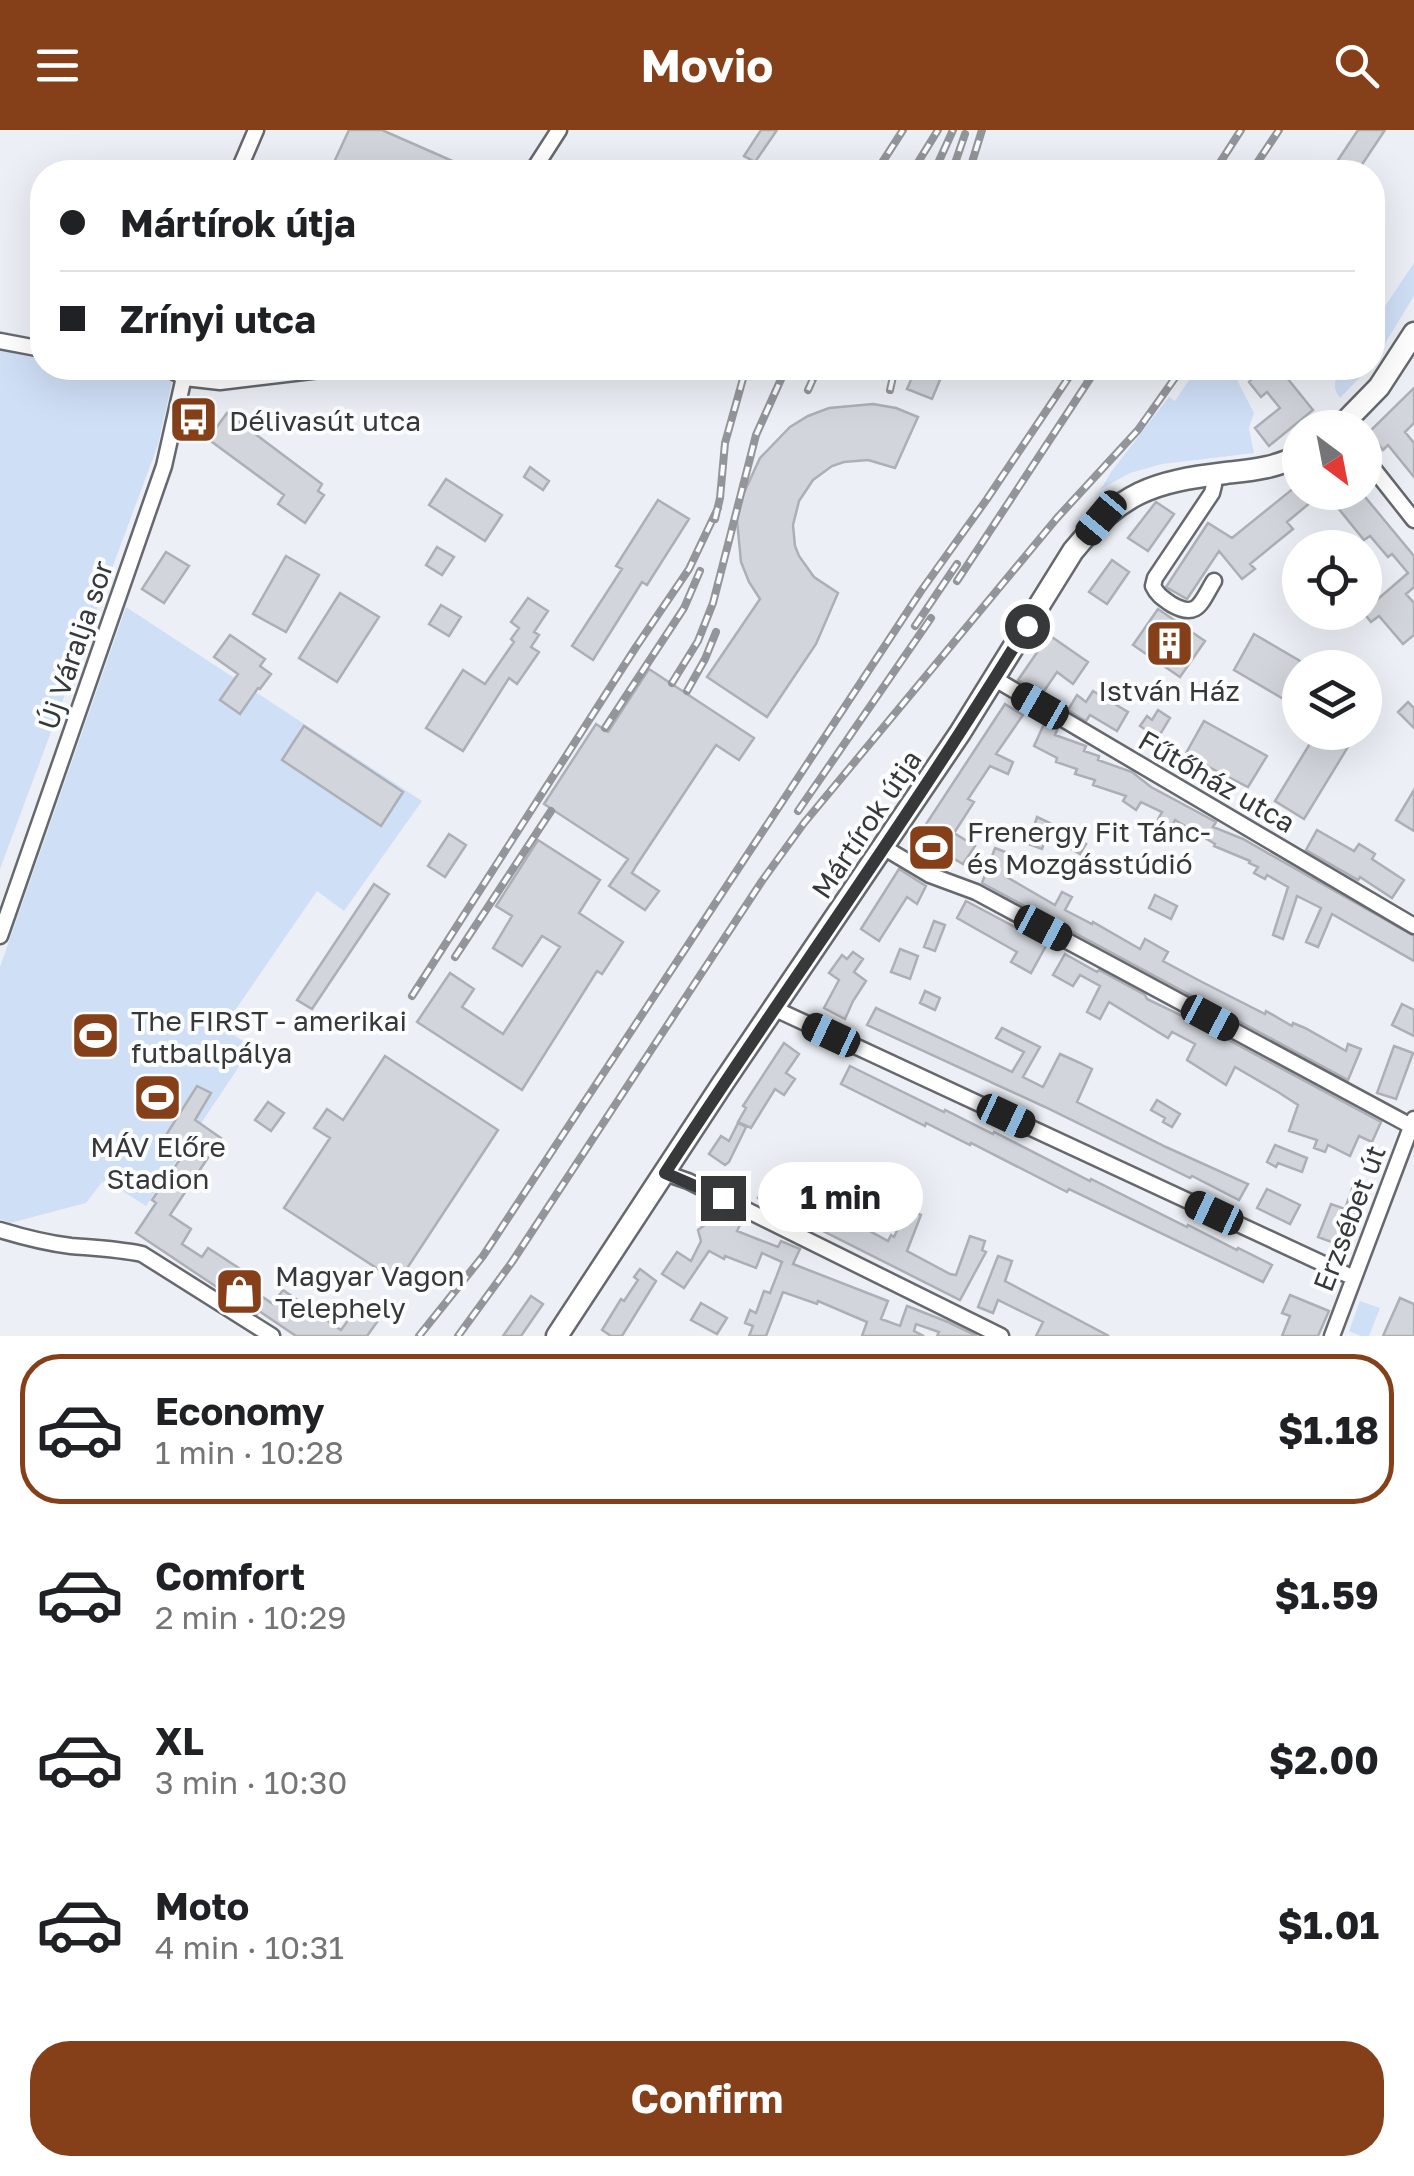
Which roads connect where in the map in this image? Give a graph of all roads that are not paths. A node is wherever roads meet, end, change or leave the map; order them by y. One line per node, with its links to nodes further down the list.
1 (256, 130): 3 (street)
2 (560, 130): 4 (street)
3 (243, 160)
4 (540, 160)
5 (1414, 333): 9 (street)
6 (0, 341): 7 (street)
7 (30, 347)
8 (1414, 356): 9 (street)
9 (1389, 374): 10 (street)
10 (1385, 379)
11 (183, 380): 22 (street, Új Váralja sor)
12 (1384, 380): 13 (street)
13 (1358, 410)
14 (1282, 462): 15 (street, Mártírok útja)
15 (1213, 475): 18 (street); 19 (street, Mártírok útja)
16 (1382, 480): 17 (street)
17 (1414, 520)
18 (1214, 581)
19 (995, 679): 20 (street, Mártírok útja); 21 (street, Fűtőház utca)
20 (883, 847): 23 (street, Mártírok útja); 24 (street)
21 (1414, 926)
22 (0, 936)
23 (774, 1008): 25 (street, Mártírok útja); 27 (street)
24 (1412, 1122): 27 (street, Erzsébet út)
25 (665, 1173): 29 (street, Mártírok útja); 30 (street)
26 (0, 1230): 28 (street)
27 (1354, 1278): 31 (street, Erzsébet út)
28 (272, 1336)
29 (557, 1336)
30 (1001, 1336)
31 (1332, 1336)

